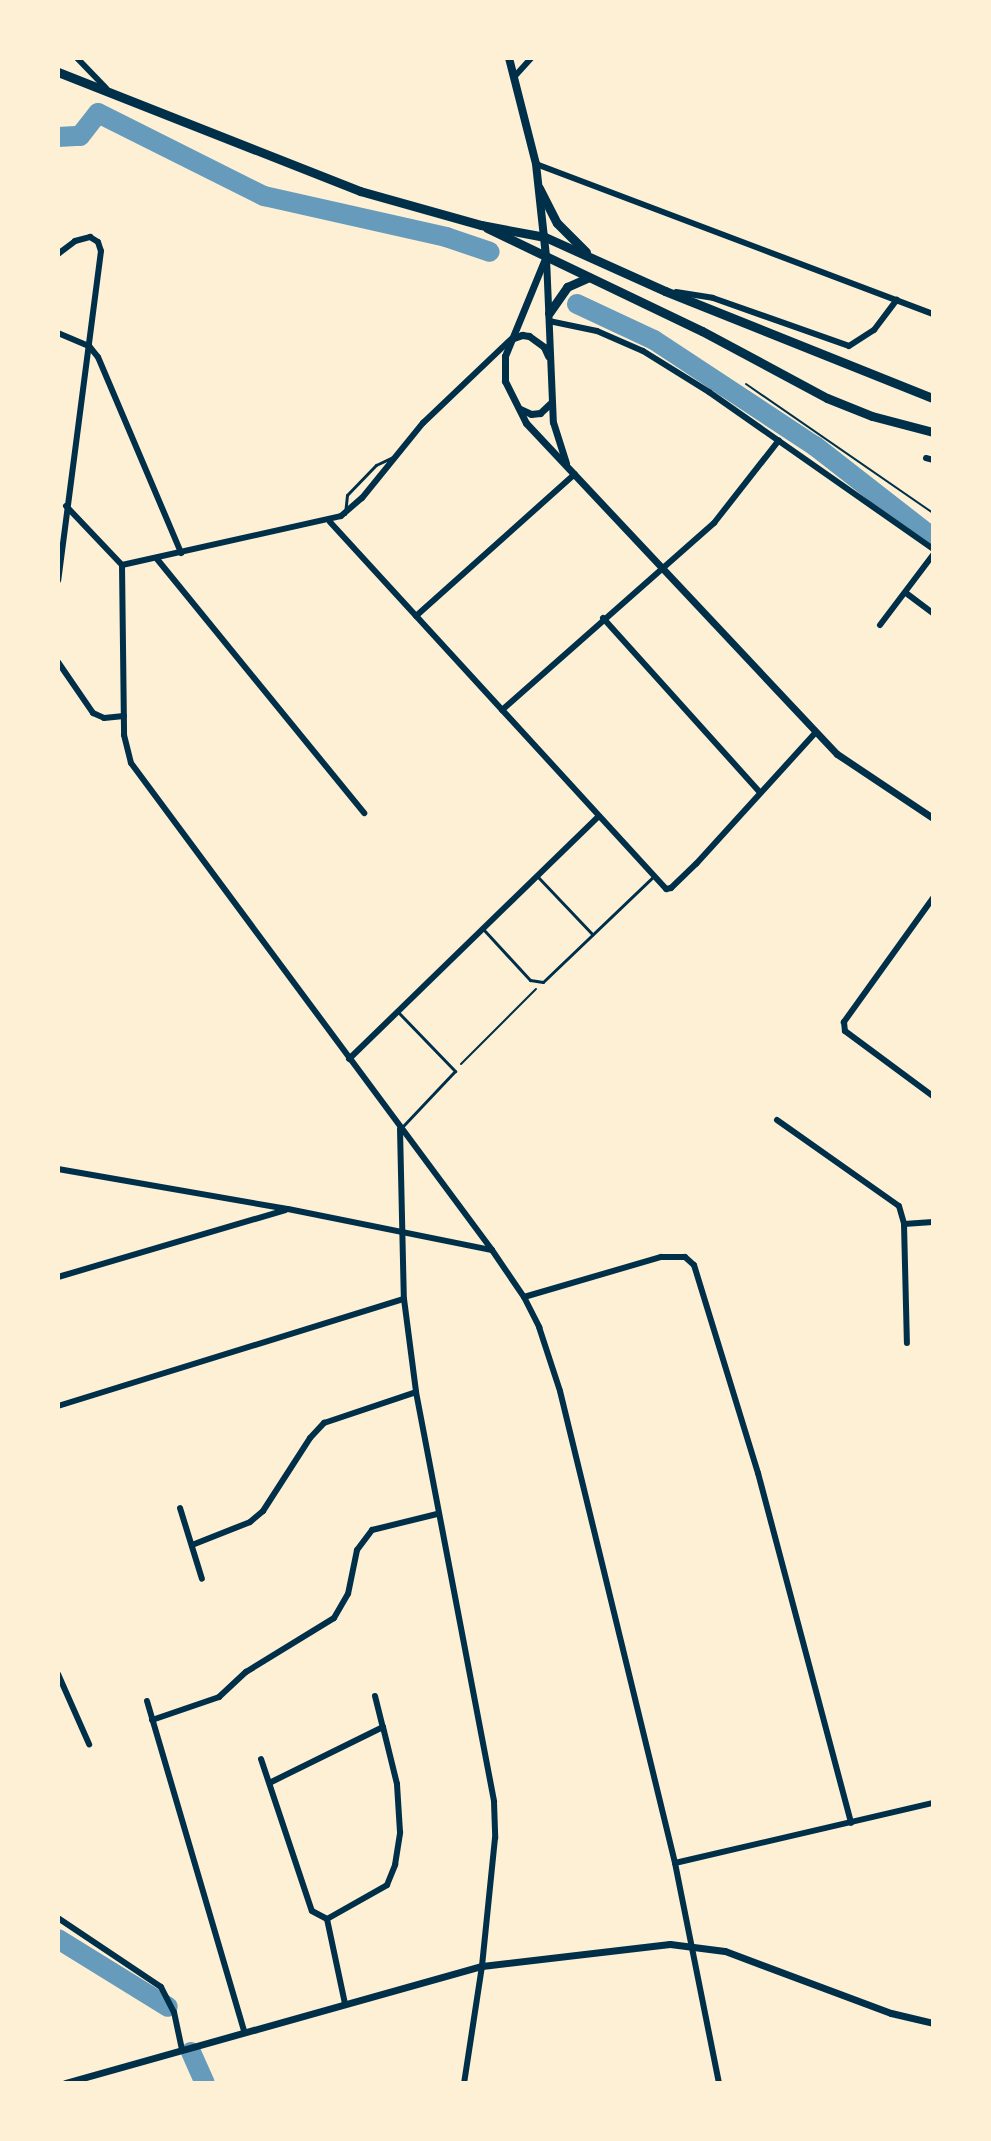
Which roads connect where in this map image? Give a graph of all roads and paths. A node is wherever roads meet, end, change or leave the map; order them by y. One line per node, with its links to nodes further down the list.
1 (77, 58): 6 (street)
2 (509, 58): 5 (main road)
3 (531, 58): 5 (street)
4 (58, 72): 6 (main road)
5 (515, 76): 7 (main road)
6 (108, 93): 9 (main road)
7 (536, 164): 8 (main road); 16 (street)
8 (539, 188): 10 (main road); 13 (main road)
9 (481, 225): 10 (main road); 12 (main road)
10 (545, 237): 12 (main road); 13 (main road)
11 (58, 254): 21 (street)
12 (546, 256): 14 (main road); 18 (street); 20 (street)
13 (594, 260): 15 (main road)
14 (590, 277): 18 (main road); 27 (main road)
15 (665, 291): 16 (street); 24 (main road)
16 (897, 300): 17 (street)
17 (933, 314)
18 (549, 317): 22 (street); 28 (street)
19 (58, 333): 21 (street)
20 (509, 341): 22 (street); 26 (street); 29 (street)
21 (89, 346): 32 (street); 37 (street)
22 (550, 359): 25 (street)
23 (746, 384): 33 (path)
24 (933, 398)
25 (552, 402): 26 (street); 30 (street)
26 (515, 405): 30 (street)
27 (933, 432)
28 (779, 440): 36 (street); 41 (street)
29 (397, 454): 34 (street); 34 (lane)
30 (567, 465): 31 (street)
31 (575, 474): 41 (street); 45 (street)
32 (66, 506): 40 (street); 42 (street)
33 (933, 513)
34 (345, 514): 35 (street)
35 (330, 522): 37 (street); 45 (street)
36 (933, 549)
37 (181, 553): 39 (street)
38 (933, 555): 43 (street)
39 (157, 559): 40 (street); 53 (street)
40 (122, 565): 50 (street)
41 (662, 567): 46 (street); 51 (street)
42 (58, 580)
43 (906, 593): 44 (street); 47 (street)
44 (933, 613)
45 (416, 616): 49 (street)
46 (603, 618): 49 (street); 52 (street)
47 (880, 625)
48 (58, 662): 50 (street)
49 (502, 710): 54 (street)
50 (124, 716): 63 (street)
51 (816, 732): 52 (street); 55 (street)
52 (759, 791): 57 (street)
53 (364, 813)
54 (598, 817): 56 (street); 57 (street)
55 (933, 818)
56 (535, 875): 59 (street); 60 (lane)
57 (652, 878): 60 (lane)
58 (933, 898): 65 (street)
59 (486, 923): 61 (lane); 62 (street)
60 (592, 934): 61 (lane)
61 (543, 982): 64 (path)
62 (396, 1010): 63 (street); 64 (lane)
63 (349, 1059): 67 (street)
64 (455, 1071): 67 (lane)
65 (933, 1096)
66 (777, 1120): 71 (street)
67 (400, 1129): 72 (street); 73 (street)
68 (58, 1169): 69 (street)
69 (288, 1209): 72 (street); 74 (street)
70 (933, 1222): 71 (street)
71 (904, 1224): 77 (street)
72 (403, 1233): 73 (street); 76 (street)
73 (492, 1250): 75 (street)
74 (58, 1277)
75 (524, 1297): 93 (street); 94 (street)
76 (404, 1299): 78 (street); 79 (street)
77 (907, 1343)
78 (416, 1392): 81 (street); 82 (street)
79 (58, 1406)
80 (180, 1508): 82 (street)
81 (437, 1514): 87 (street); 97 (street)
82 (192, 1545): 83 (street)
83 (202, 1579)
84 (58, 1674): 89 (street)
85 (375, 1696): 88 (street)
86 (147, 1701): 87 (street)
87 (152, 1720): 100 (street)
88 (383, 1727): 91 (street); 96 (street)
89 (89, 1744)
90 (261, 1759): 91 (street)
91 (271, 1782): 96 (street)
92 (933, 1803): 93 (street)
93 (851, 1823): 94 (street)
94 (675, 1863): 104 (street)
95 (58, 1918): 101 (street)
96 (327, 1919): 98 (street)
97 (482, 1966): 98 (street); 99 (street); 103 (street)
98 (345, 2004): 100 (street)
99 (933, 2023)
100 (244, 2030): 101 (street)
101 (182, 2050): 102 (street)
102 (71, 2082)
103 (464, 2083)
104 (719, 2083)

